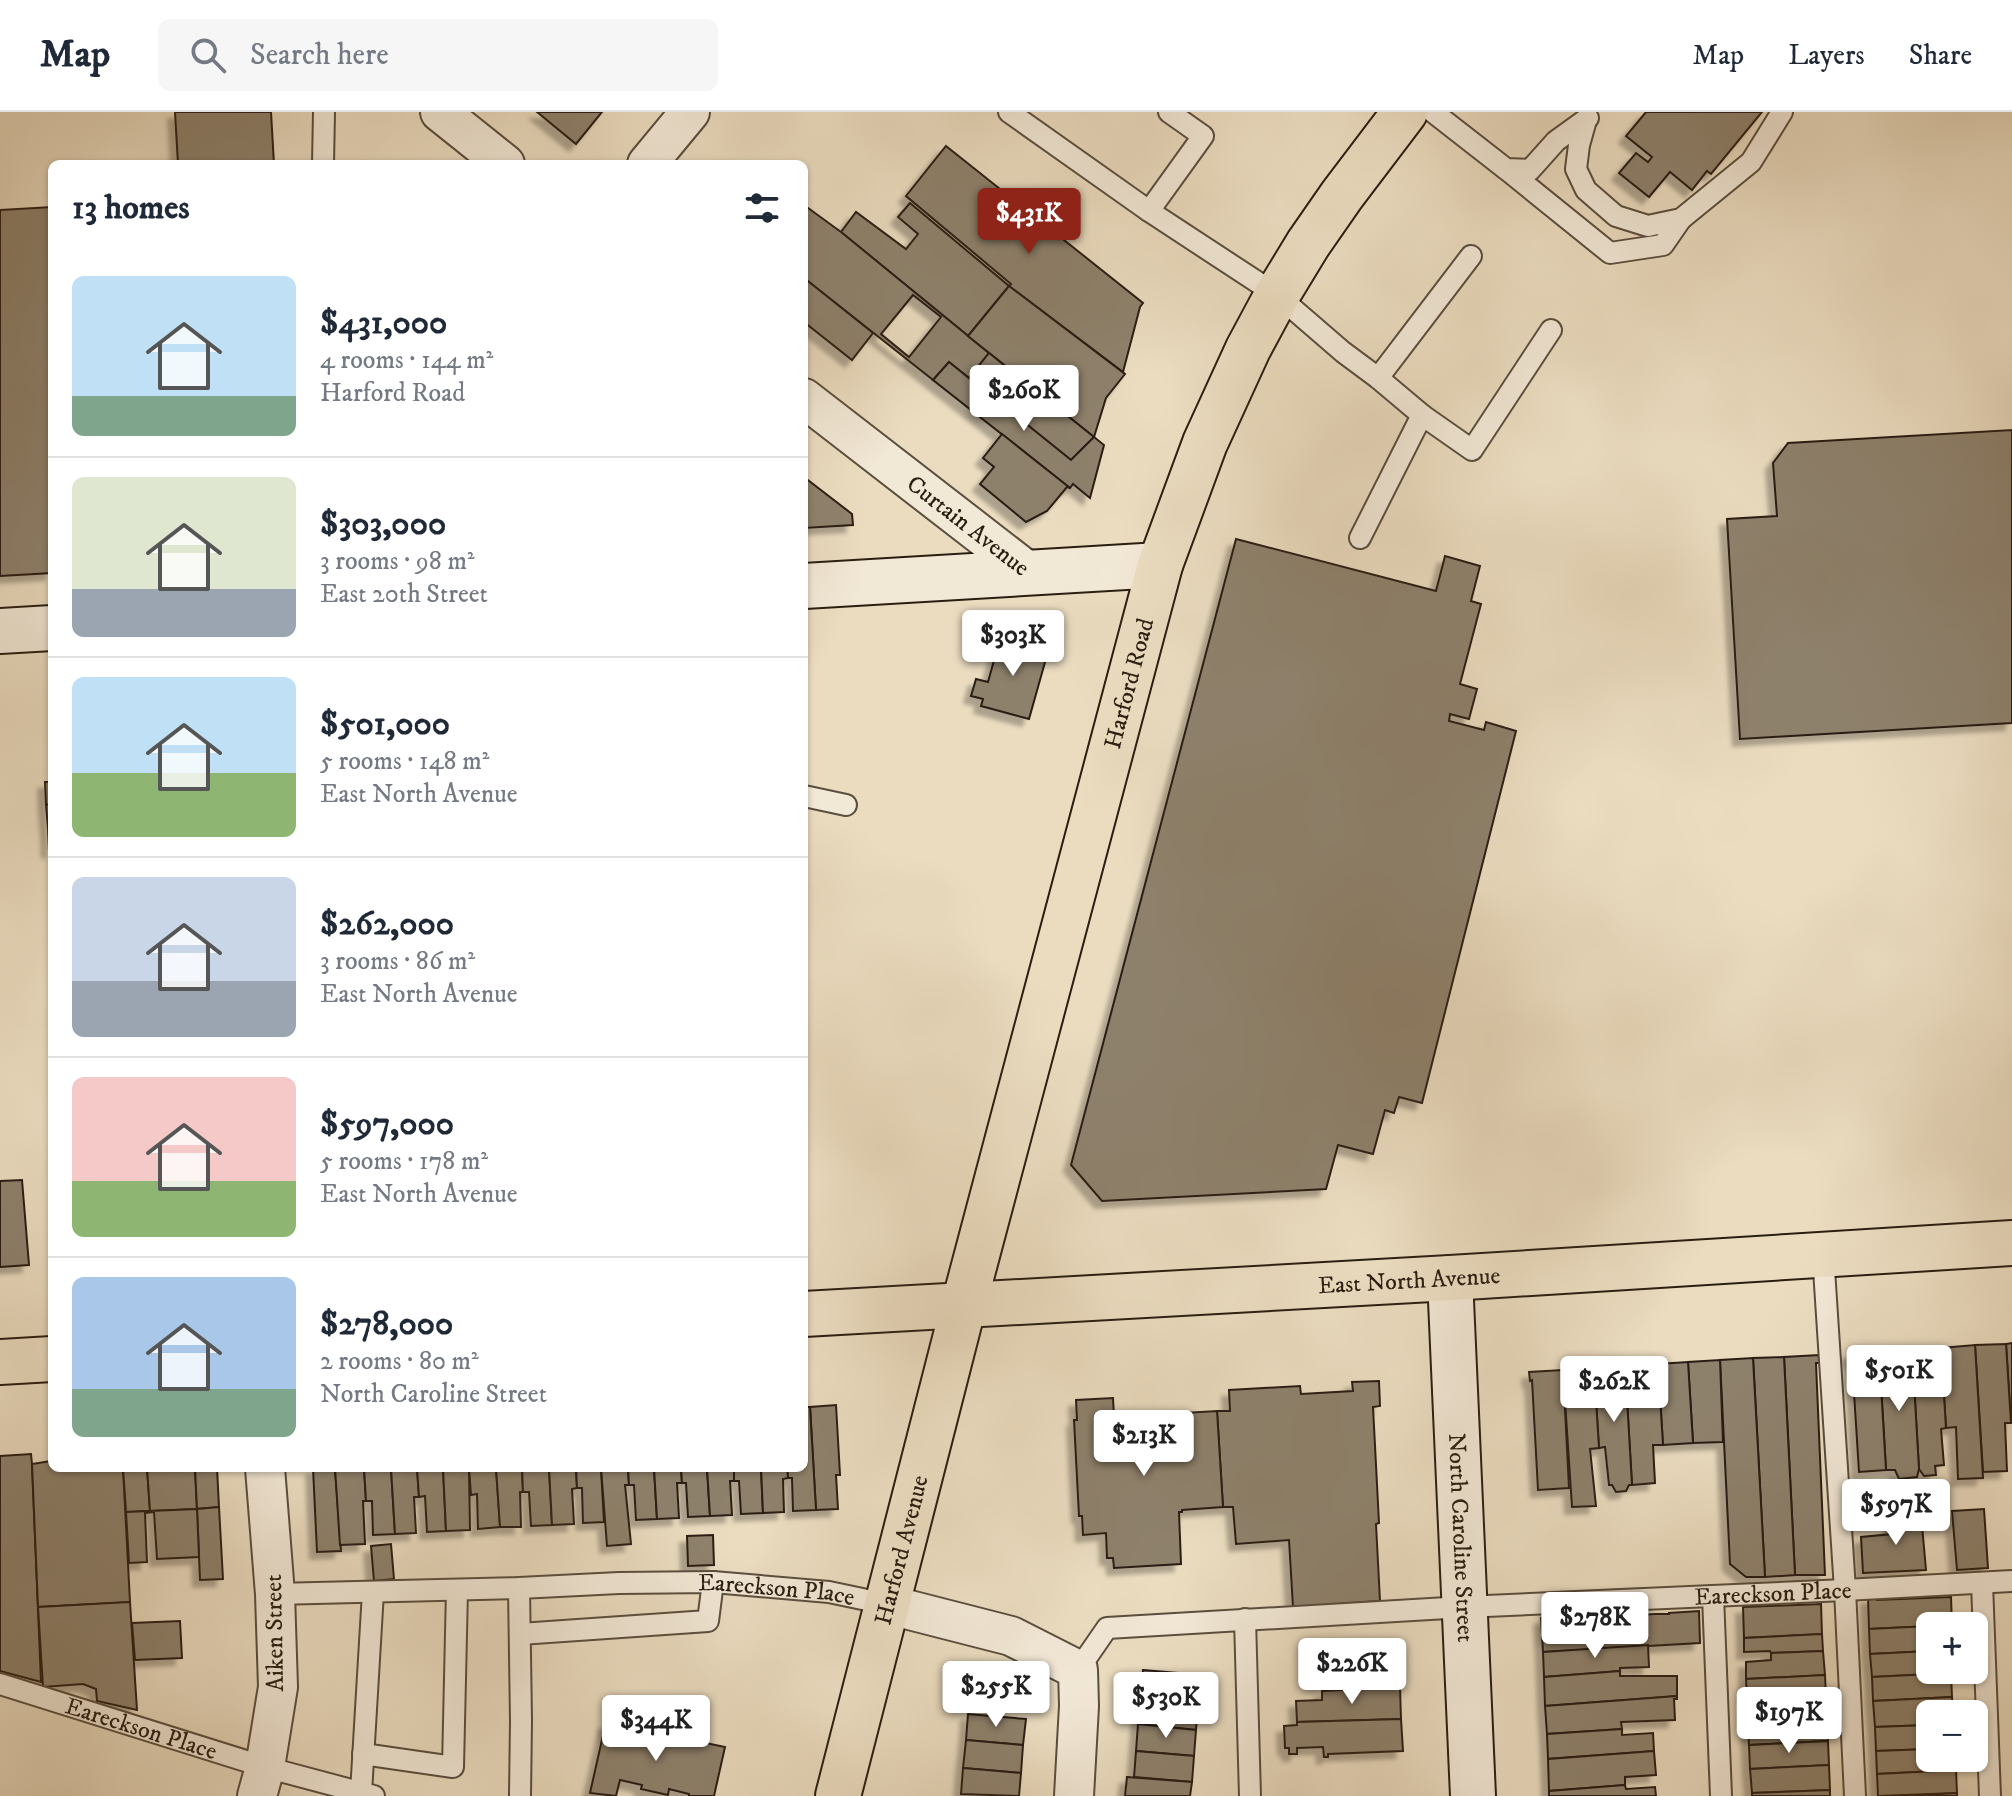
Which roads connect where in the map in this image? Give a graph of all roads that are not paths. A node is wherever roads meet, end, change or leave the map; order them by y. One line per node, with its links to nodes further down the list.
1 (324, 112): 10 (lane)
2 (440, 112): 11 (street)
3 (690, 112): 12 (street)
4 (1009, 112): 14 (lane)
5 (1169, 112): 14 (lane)
6 (1405, 112): 17 (main road, Harford Road)
7 (1433, 112): 13 (lane)
8 (1782, 112): 15 (lane)
9 (1589, 116): 13 (lane); 15 (lane)
10 (323, 160)
11 (500, 160)
12 (650, 160)
13 (1506, 169): 15 (lane)
14 (1149, 211): 17 (lane)
15 (1681, 219)
16 (1471, 256): 19 (lane)
17 (1277, 295): 19 (lane); 23 (main road, Harford Road)
18 (1551, 330): 21 (lane)
19 (1378, 378): 21 (lane)
20 (808, 401): 24 (street, Curtain Avenue)
21 (1422, 415): 22 (lane)
22 (1360, 538)
23 (1160, 565): 24 (street, Curtain Avenue); 33 (main road, Harford Road)
24 (1030, 573): 25 (street)
25 (808, 586)
26 (48, 628): 27 (street)
27 (0, 631)
28 (808, 797): 29 (lane)
29 (846, 805)
30 (2012, 1243): 31 (main road, East North Avenue)
31 (1823, 1254): 32 (main road, East North Avenue); 43 (lane)
32 (1450, 1278): 33 (main road, East North Avenue); 48 (street, North Caroline Street)
33 (964, 1304): 34 (main road, East North Avenue); 47 (main road, Harford Avenue)
34 (808, 1314)
35 (48, 1359): 36 (main road)
36 (0, 1362)
37 (265, 1472): 45 (street, Aiken Street)
38 (2012, 1581): 40 (lane, Eareckson Place)
39 (713, 1582): 41 (lane, Eareckson Place); 47 (lane, Eareckson Place); 50 (lane)
40 (1982, 1583): 43 (lane, Eareckson Place); 63 (lane)
41 (519, 1588): 42 (lane, Eareckson Place); 50 (lane)
42 (457, 1590): 44 (lane, Eareckson Place); 53 (lane)
43 (1845, 1590): 46 (lane, Eareckson Place); 62 (lane)
44 (373, 1592): 45 (lane, Eareckson Place); 53 (lane)
45 (275, 1594): 54 (street, Aiken Street)
46 (1713, 1596): 48 (lane, Eareckson Place); 61 (lane)
47 (886, 1604): 51 (street, Eareckson Place); 57 (main road, Harford Avenue)
48 (1464, 1607): 49 (lane, Eareckson Place); 60 (street, North Caroline Street)
49 (1245, 1619): 51 (lane, Eareckson Place); 59 (lane)
50 (520, 1634): 56 (lane)
51 (1078, 1670): 58 (street)
52 (0, 1685): 54 (lane, Eareckson Place)
53 (363, 1754): 55 (lane)
54 (261, 1782): 55 (lane, Eareckson Place)
55 (368, 1794)
56 (520, 1796)
57 (838, 1796)
58 (1074, 1796)
59 (1250, 1796)
60 (1473, 1796)
61 (1721, 1796)
62 (1855, 1796)
63 (1990, 1796)

